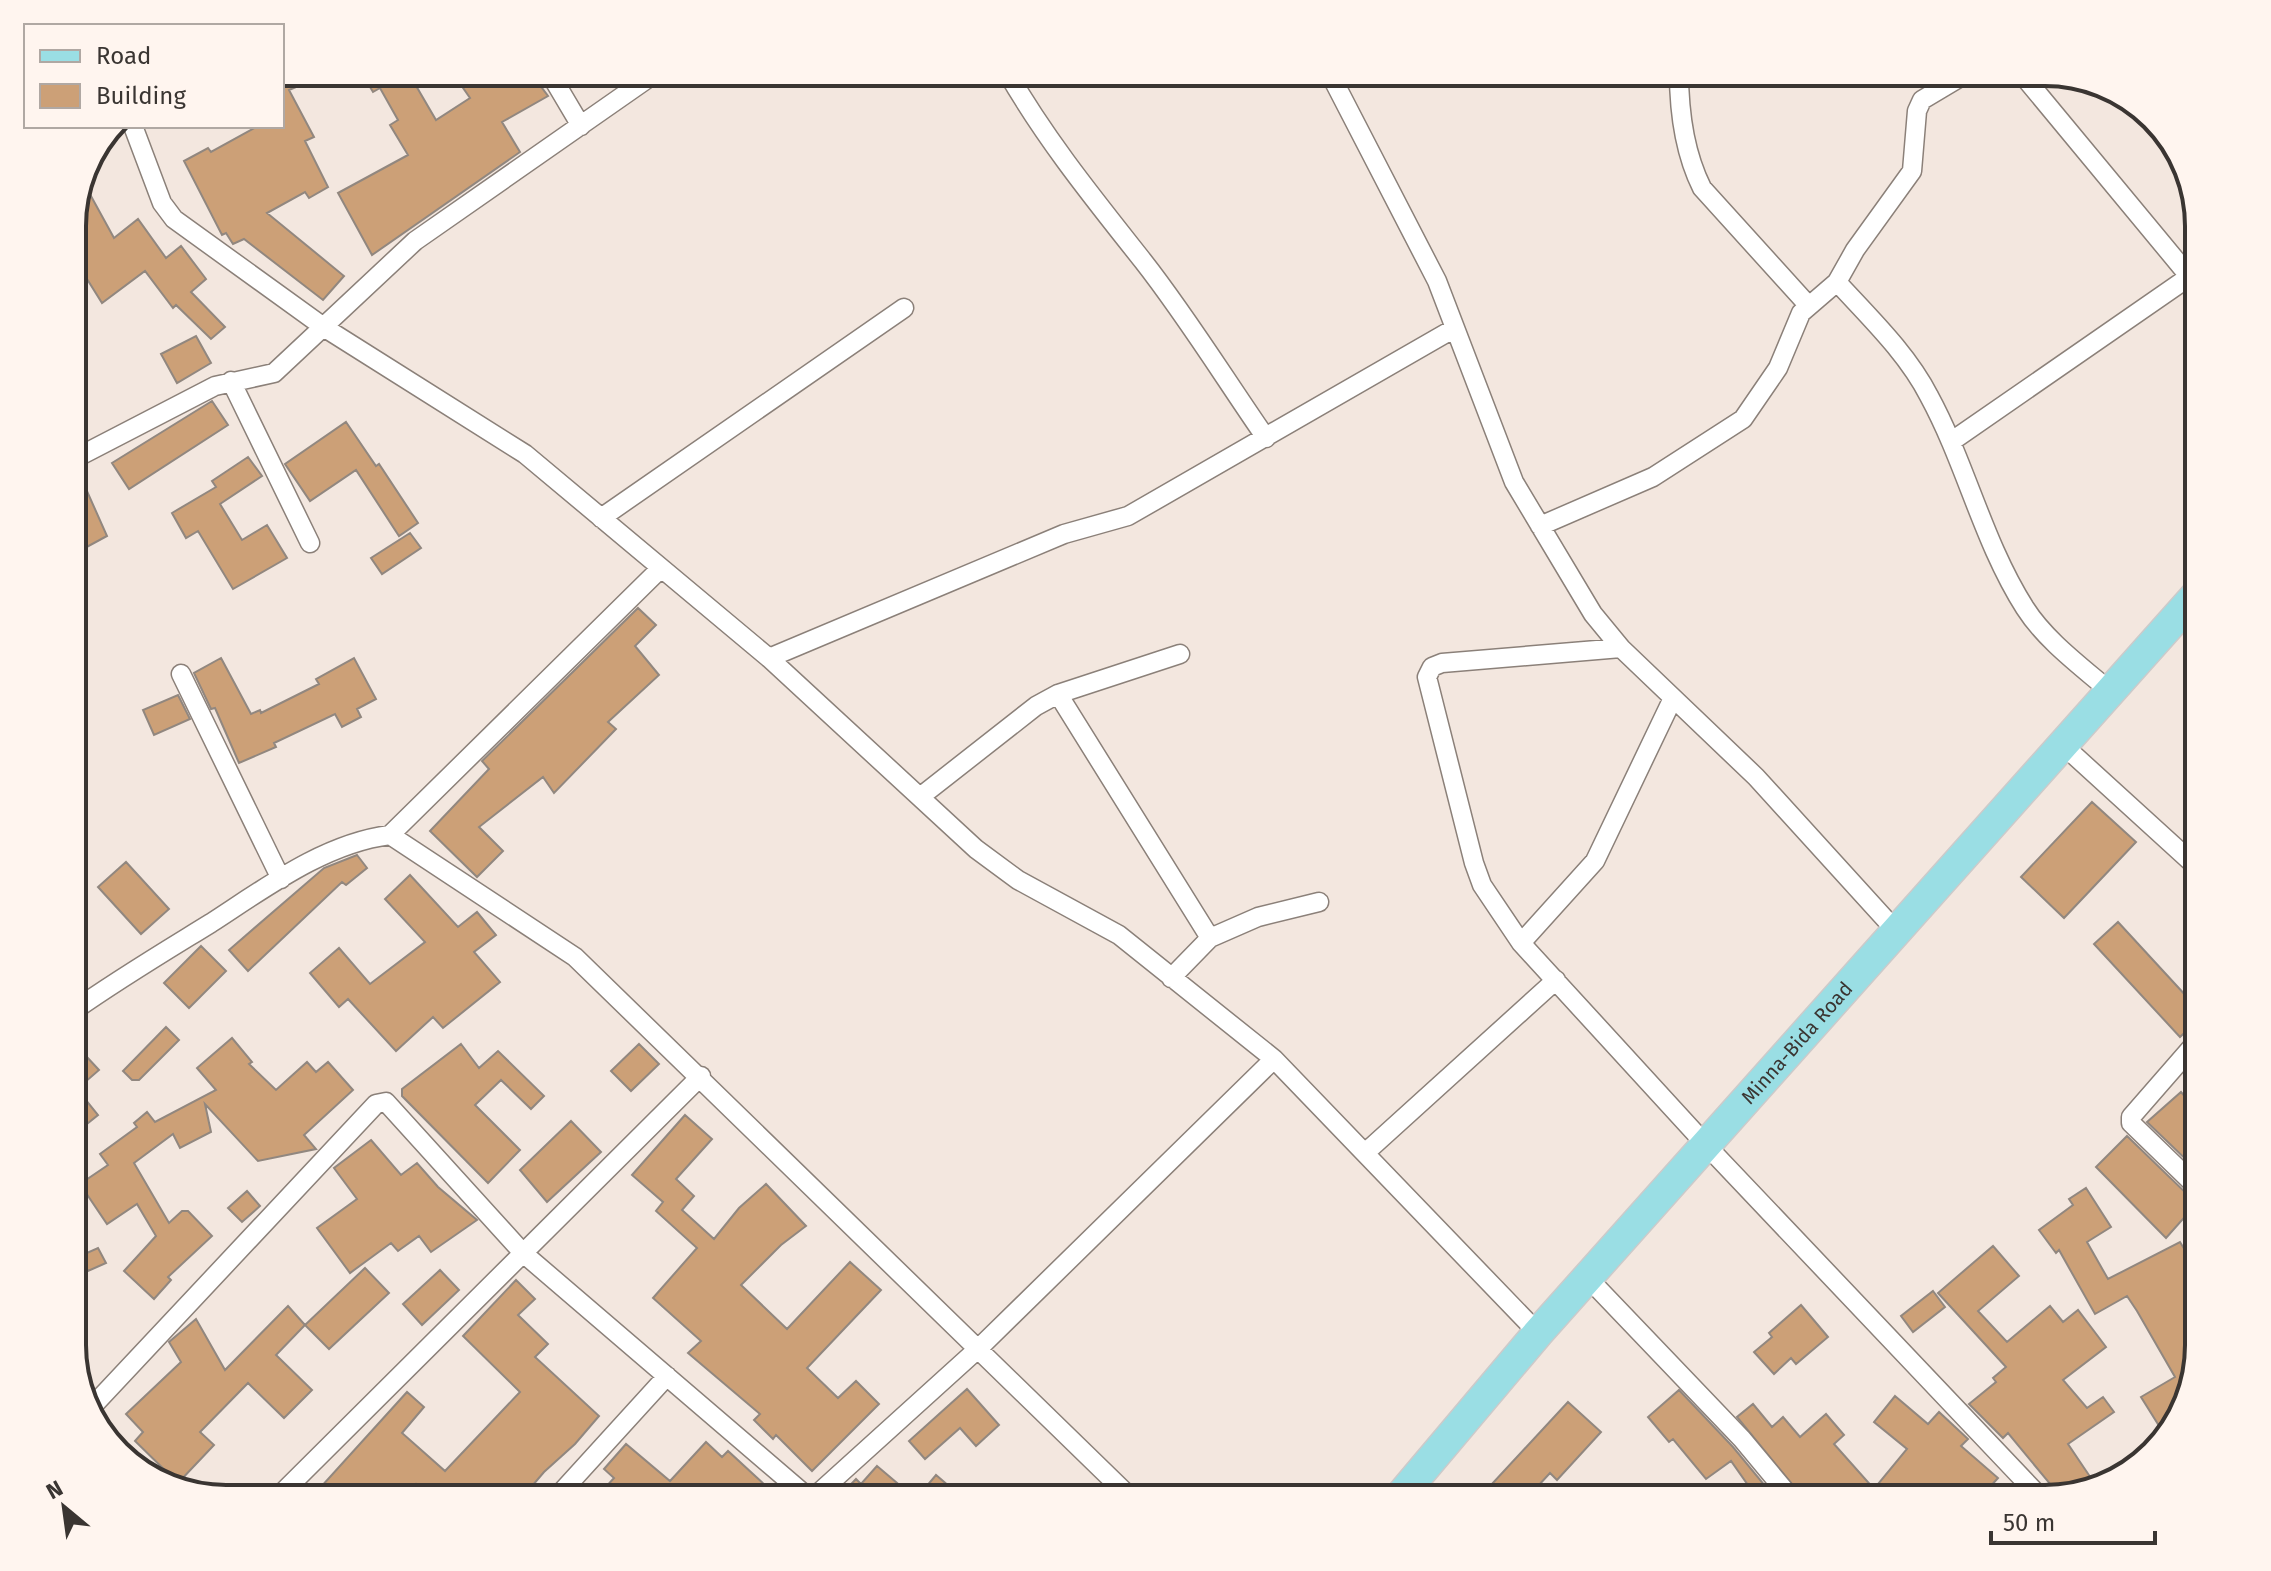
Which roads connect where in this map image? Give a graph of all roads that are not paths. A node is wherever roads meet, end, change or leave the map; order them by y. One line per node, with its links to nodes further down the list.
1 (557, 86): 8 (street)
2 (637, 86): 8 (street)
3 (1015, 86): 18 (street)
4 (1336, 86): 16 (street)
5 (1679, 86): 13 (street)
6 (1946, 86): 12 (street)
7 (2032, 86): 10 (street)
8 (581, 126): 15 (street)
9 (134, 128): 15 (street)
10 (2185, 263)
11 (2185, 279): 19 (street)
12 (1837, 282): 13 (street); 19 (street)
13 (1808, 305): 22 (street)
14 (904, 308): 21 (street)
15 (325, 328): 17 (street); 21 (street)
16 (1455, 328): 18 (street); 22 (street)
17 (231, 381): 20 (street); 23 (street)
18 (1266, 438): 28 (street)
19 (1952, 441): 30 (street)
20 (86, 453)
21 (601, 518): 24 (street)
22 (1540, 526): 26 (street)
23 (310, 543)
24 (659, 570): 28 (street); 35 (street)
25 (2185, 608): 30 (main road, Minna-Bida Road)
26 (1621, 648): 32 (street); 41 (street)
27 (1180, 654): 31 (street)
28 (769, 658): 34 (street)
29 (181, 674): 37 (street)
30 (2112, 693): 33 (main road, Minna-Bida Road)
31 (1058, 694): 34 (street); 40 (street)
32 (1673, 698): 39 (street); 41 (street)
33 (2064, 746): 36 (street); 39 (main road, Minna-Bida Road)
34 (920, 797): 42 (street)
35 (390, 835): 37 (street); 47 (street)
36 (2185, 856)
37 (281, 879): 44 (street)
38 (1319, 902): 40 (street)
39 (1897, 932): 48 (main road, Minna-Bida Road)
40 (1210, 938): 42 (street)
41 (1521, 943): 43 (street)
42 (1171, 978): 46 (street)
43 (1556, 980): 48 (street); 49 (street)
44 (86, 1003)
45 (2185, 1055): 50 (street)
46 (1274, 1059): 49 (street); 54 (street)
47 (701, 1076): 51 (street); 54 (street)
48 (1707, 1146): 52 (main road, Minna-Bida Road); 64 (street)
49 (1365, 1153): 53 (street)
50 (2185, 1175)
51 (523, 1253): 55 (street); 56 (street); 57 (street)
52 (1588, 1278): 53 (main road, Minna-Bida Road); 63 (street)
53 (1538, 1333): 62 (main road, Minna-Bida Road)
54 (980, 1347): 60 (street); 61 (street)
55 (667, 1376): 58 (street); 59 (street)
56 (98, 1401)
57 (290, 1485)
58 (568, 1485)
59 (795, 1485)
60 (827, 1485)
61 (1118, 1485)
62 (1413, 1485)
63 (1780, 1485)
64 (2029, 1485)

